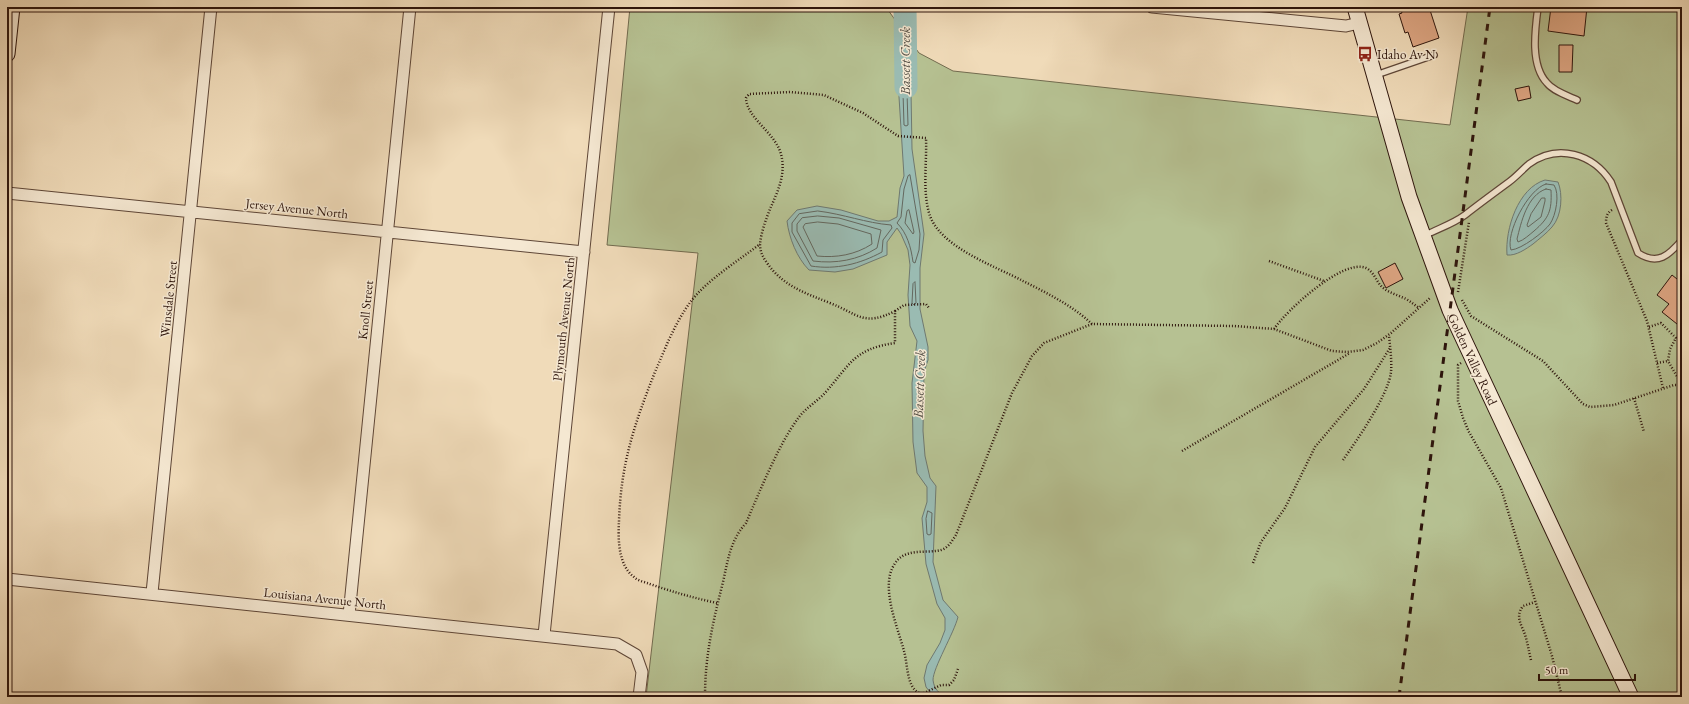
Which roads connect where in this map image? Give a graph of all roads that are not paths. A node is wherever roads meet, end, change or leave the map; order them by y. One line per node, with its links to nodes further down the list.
1 (12, 7): 9 (street)
2 (211, 7): 14 (street, Winsdale Street)
3 (410, 7): 15 (street, Knoll Street)
4 (609, 7): 18 (street, Plymouth Avenue North)
5 (1152, 7): 8 (street)
6 (1355, 7): 8 (street, Golden Valley Road)
7 (1538, 7): 12 (lane)
8 (1359, 23): 11 (street, Golden Valley Road)
9 (7, 54)
10 (1434, 55): 11 (lane)
11 (1375, 76): 16 (street, Golden Valley Road)
12 (1577, 100)
13 (7, 193): 14 (street, Jersey Avenue North)
14 (190, 212): 15 (street, Jersey Avenue North); 20 (street, Winsdale Street)
15 (387, 232): 18 (street, Jersey Avenue North); 21 (street, Knoll Street)
16 (1422, 237): 17 (lane); 24 (street, Golden Valley Road)
17 (1681, 243)
18 (584, 252): 22 (street, Plymouth Avenue North)
19 (7, 579): 20 (street, Louisiana Avenue North)
20 (152, 593): 21 (street, Louisiana Avenue North)
21 (349, 615): 22 (street, Louisiana Avenue North)
22 (544, 635): 23 (street, Louisiana Avenue North)
23 (639, 697)
24 (1631, 697)

